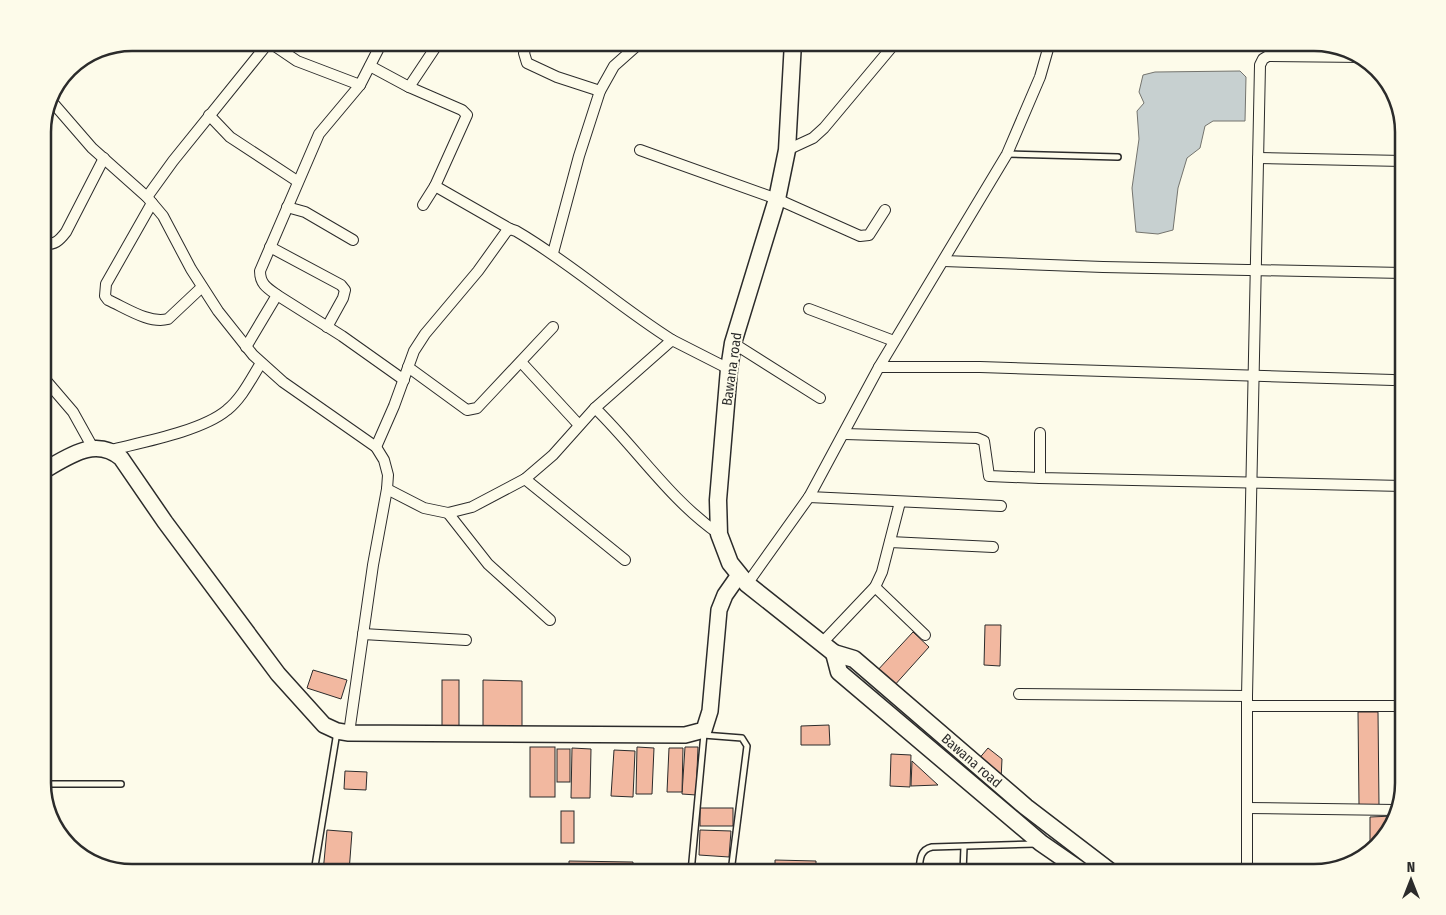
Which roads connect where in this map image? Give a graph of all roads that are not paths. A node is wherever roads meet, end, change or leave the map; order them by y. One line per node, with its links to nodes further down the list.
1 (262, 51): 18 (street)
2 (282, 51): 14 (street)
3 (378, 51): 13 (street)
4 (433, 51): 15 (street)
5 (525, 51): 16 (street)
6 (631, 51): 16 (street)
7 (792, 51): 20 (main road, Bawana road)
8 (888, 51): 20 (street)
9 (1047, 51): 21 (street)
10 (1322, 52): 11 (street)
11 (1321, 57): 12 (street); 24 (street)
12 (1346, 58)
13 (370, 66): 14 (street); 15 (street)
14 (360, 85): 26 (street)
15 (409, 87): 27 (street)
16 (600, 90): 37 (street)
17 (56, 106): 23 (street)
18 (209, 115): 26 (street); 29 (street)
19 (640, 150): 28 (street)
20 (787, 150): 28 (main road, Bawana road)
21 (1007, 154): 22 (lane); 38 (street)
22 (1118, 157)
23 (104, 158): 29 (street); 35 (street)
24 (1258, 158): 25 (street); 39 (street)
25 (1395, 161)
26 (297, 181): 31 (street)
27 (435, 186): 30 (street); 33 (street)
28 (777, 199): 32 (street); 48 (main road, Bawana road)
29 (150, 200): 41 (street); 41 (street)
30 (423, 205)
31 (286, 207): 34 (street); 36 (street)
32 (885, 210)
33 (510, 229): 37 (street); 52 (street)
34 (354, 240)
35 (51, 242)
36 (270, 247): 42 (street); 44 (street)
37 (553, 253): 46 (street)
38 (944, 261): 39 (street); 47 (street)
39 (1257, 269): 40 (street); 55 (street)
40 (1395, 272)
41 (202, 287): 49 (street)
42 (277, 295): 44 (street); 49 (street)
43 (809, 309): 47 (street)
44 (327, 327): 56 (street)
45 (553, 327): 50 (street)
46 (672, 340): 54 (street); 60 (street)
47 (894, 341): 53 (street)
48 (733, 342): 54 (main road, Bawana road); 59 (street)
49 (246, 347): 51 (street)
50 (521, 362): 52 (street); 61 (street)
51 (261, 363): 65 (street); 66 (street)
52 (408, 367): 56 (street)
53 (879, 367): 55 (street); 63 (street)
54 (729, 369): 77 (main road, Bawana road)
55 (1254, 375): 57 (street); 70 (street)
56 (404, 380): 65 (street)
57 (1393, 380)
58 (51, 386): 64 (street)
59 (820, 398)
60 (595, 408): 61 (street); 77 (street)
61 (579, 425): 69 (street)
62 (1040, 433): 68 (street)
63 (845, 434): 68 (street); 73 (street)
64 (93, 448): 66 (street); 67 (street)
65 (376, 448): 72 (street)
66 (111, 450): 91 (street)
67 (51, 466)
68 (1040, 478): 70 (street)
69 (525, 479): 76 (street); 80 (street)
70 (1251, 484): 71 (street); 89 (street)
71 (1395, 486)
72 (387, 489): 76 (street); 84 (street)
73 (809, 497): 74 (street); 81 (street)
74 (900, 502): 75 (street); 78 (street)
75 (1001, 506)
76 (448, 514): 83 (street)
77 (719, 534): 81 (main road, Bawana road)
78 (890, 542): 79 (street); 82 (street)
79 (993, 547)
80 (625, 560)
81 (743, 579): 87 (main road, Bawana road); 92 (street)
82 (876, 587): 85 (street); 87 (street)
83 (550, 620)
84 (363, 634): 86 (street); 91 (street)
85 (925, 635)
86 (466, 640)
87 (827, 649): 93 (main road, Bawana road); 94 (main road, Bawana road)
88 (1019, 694): 89 (street)
89 (1248, 701): 90 (street); 97 (street)
90 (1395, 706)
91 (343, 732): 92 (street); 101 (lane)
92 (704, 732): 102 (lane); 103 (lane)
93 (976, 763): 94 (main road); 99 (main road, Bawana road)
94 (962, 776): 99 (main road, Bawana road)
95 (51, 784): 96 (lane)
96 (121, 784)
97 (1247, 808): 98 (street); 108 (street)
98 (1390, 810)
99 (1050, 838): 100 (lane); 106 (main road, Bawana road); 107 (main road, Bawana road)
100 (964, 847): 104 (lane); 105 (lane)
101 (316, 864)
102 (692, 864)
103 (732, 864)
104 (920, 864)
105 (963, 864)
106 (1075, 864)
107 (1097, 864)
108 (1247, 864)

